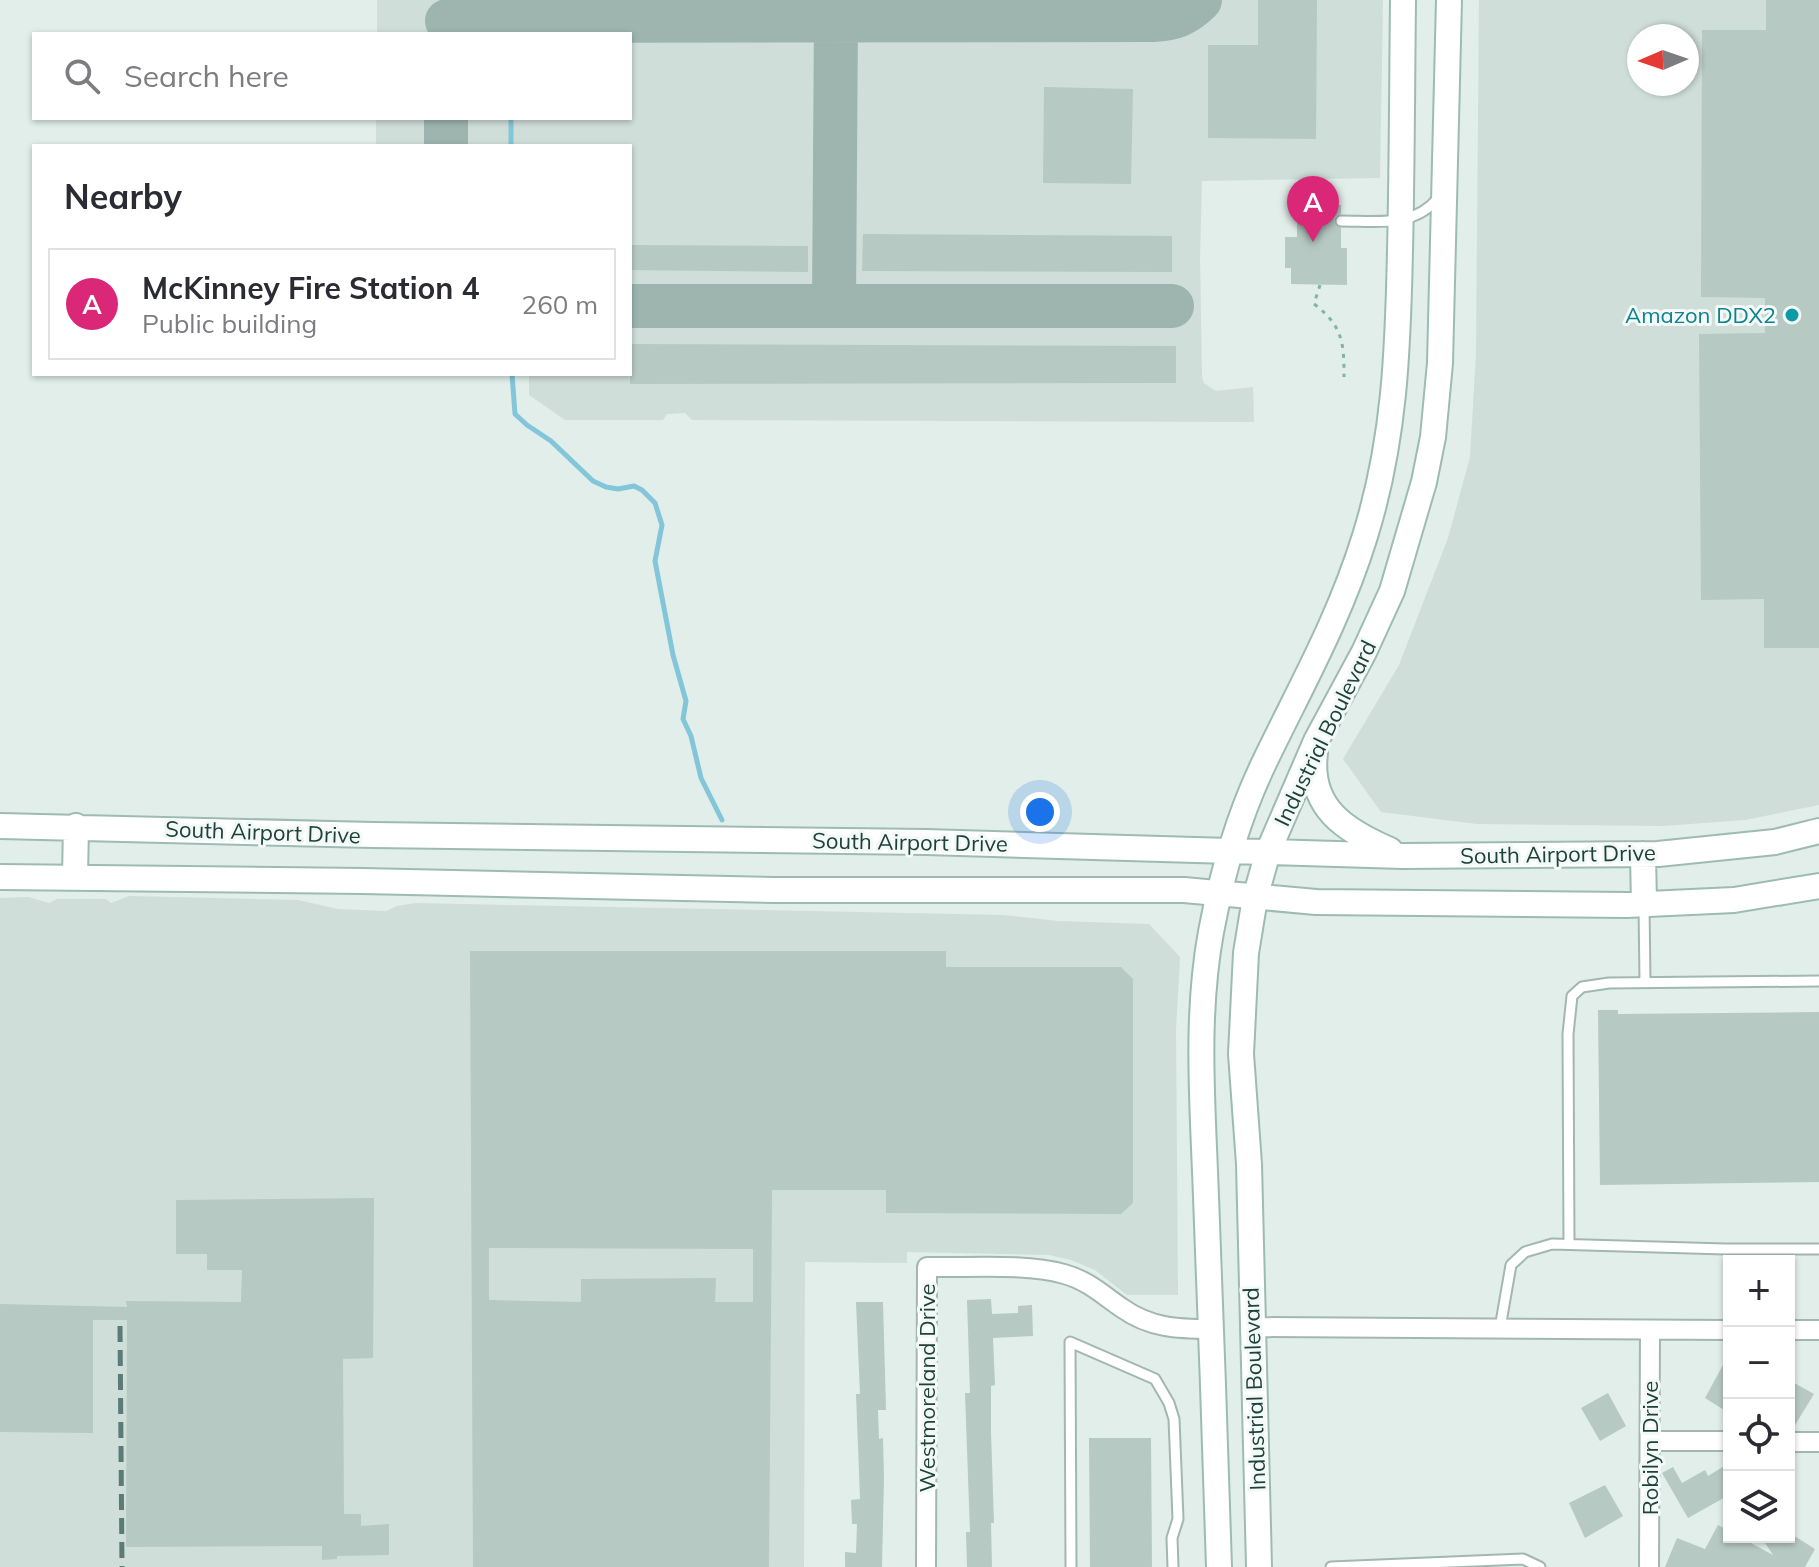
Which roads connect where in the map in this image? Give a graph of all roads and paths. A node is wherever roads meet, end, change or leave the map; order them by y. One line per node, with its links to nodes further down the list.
1 (1403, 0): 5 (main road, Industrial Boulevard)
2 (1449, 0): 3 (main road, Industrial Boulevard)
3 (1444, 191): 5 (lane); 8 (main road, Industrial Boulevard)
4 (1341, 221): 5 (lane)
5 (1401, 221): 12 (main road, Industrial Boulevard)
6 (1320, 285): 7 (path)
7 (1344, 377)
8 (1316, 741): 13 (main road, Industrial Boulevard); 15 (main road)
9 (0, 826): 10 (main road, South Airport Drive)
10 (76, 826): 12 (main road, South Airport Drive); 17 (main road)
11 (1819, 831): 14 (main road, South Airport Drive)
12 (1229, 850): 13 (main road, South Airport Drive); 19 (main road, Industrial Boulevard)
13 (1268, 852): 15 (main road, South Airport Drive); 20 (main road, Industrial Boulevard)
14 (1643, 854): 15 (main road, South Airport Drive); 21 (main road)
15 (1403, 856)
16 (0, 877): 17 (main road, South Airport Drive)
17 (75, 877): 19 (main road, South Airport Drive)
18 (1819, 886): 21 (main road, South Airport Drive)
19 (1218, 894): 20 (main road, South Airport Drive); 28 (main road, Industrial Boulevard)
20 (1255, 898): 21 (main road, South Airport Drive); 26 (main road, Industrial Boulevard)
21 (1644, 905): 23 (lane)
22 (1819, 981): 23 (lane)
23 (1645, 982): 24 (lane)
24 (1569, 1244): 25 (lane); 27 (lane)
25 (1819, 1249)
26 (1252, 1327): 27 (street); 28 (main road); 41 (main road, Industrial Boulevard)
27 (1500, 1328): 29 (street)
28 (1211, 1329): 37 (street, Westmoreland Drive); 40 (main road, Industrial Boulevard)
29 (1650, 1330): 30 (street); 33 (street, Robilyn Drive)
30 (1723, 1330)
31 (1795, 1330): 32 (street)
32 (1819, 1330)
33 (1650, 1441): 34 (street); 44 (street, Robilyn Drive)
34 (1723, 1441)
35 (1795, 1442): 36 (street)
36 (1819, 1442)
37 (926, 1567)
38 (1071, 1567): 39 (lane)
39 (1173, 1567)
40 (1219, 1567)
41 (1259, 1567)
42 (1331, 1567): 43 (lane)
43 (1540, 1567)
44 (1649, 1567)

